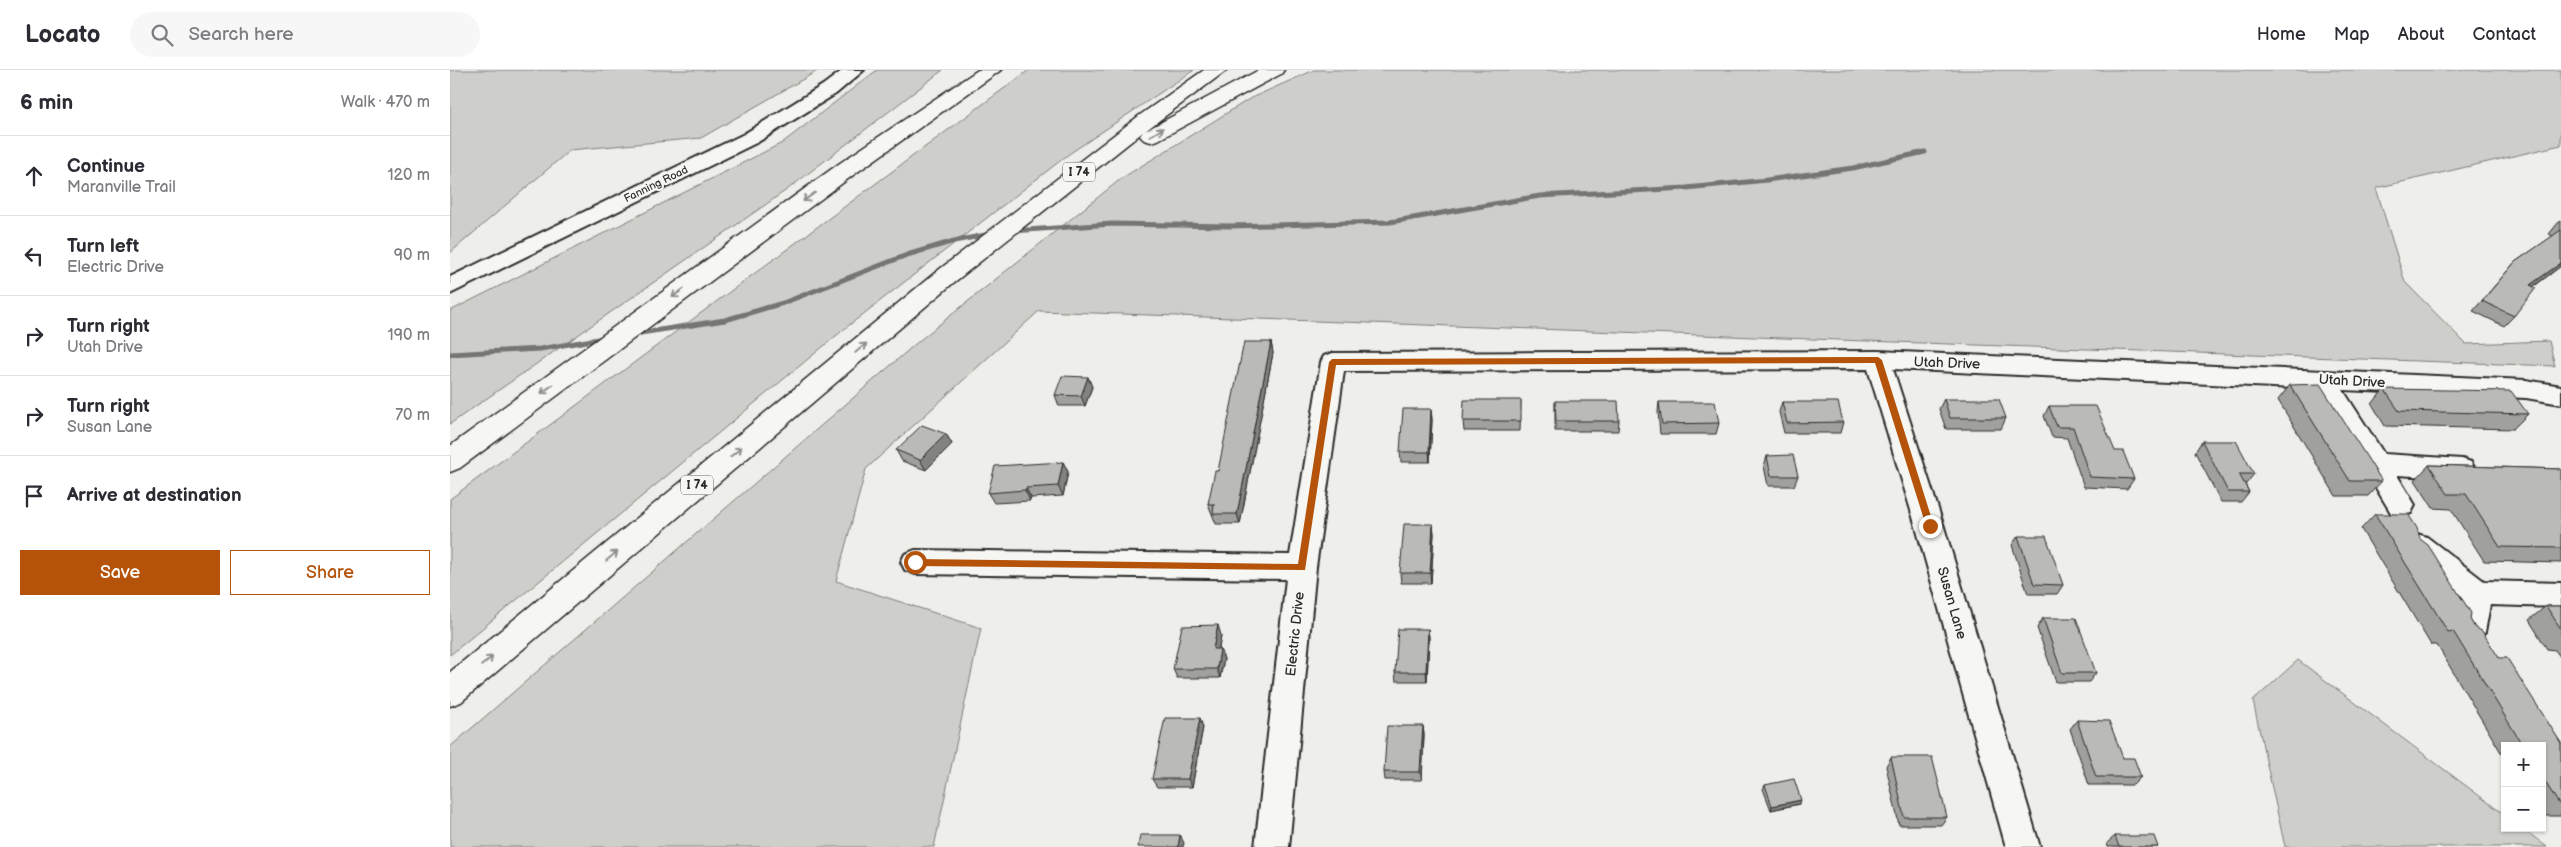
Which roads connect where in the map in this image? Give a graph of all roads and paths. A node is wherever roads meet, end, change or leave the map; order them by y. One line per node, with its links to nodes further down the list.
1 (856, 70): 8 (street, Fanning Road)
2 (970, 70): 6 (highway)
3 (991, 70): 6 (highway)
4 (1217, 70): 7 (highway, I 74)
5 (1274, 70): 7 (highway, one-way to 5)
6 (848, 168): 13 (highway, one-way to 13)
7 (944, 278): 23 (highway, I 74, one-way to 7)
8 (450, 286)
9 (1878, 360): 10 (street, Utah Drive); 11 (street, Utah Drive); 25 (street, Susan Lane)
10 (1332, 362): 19 (street, Electric Drive)
11 (2324, 379): 12 (street, Utah Drive); 14 (street)
12 (2561, 396)
13 (450, 461)
14 (2376, 464): 15 (street); 16 (street)
15 (2483, 470)
16 (2401, 505)
17 (2417, 545): 20 (street)
18 (915, 562): 19 (street)
19 (1302, 567): 24 (street, Electric Drive)
20 (2478, 593): 21 (street); 22 (street)
21 (2561, 595)
22 (2470, 632)
23 (450, 692)
24 (1272, 847)
25 (2024, 847)

